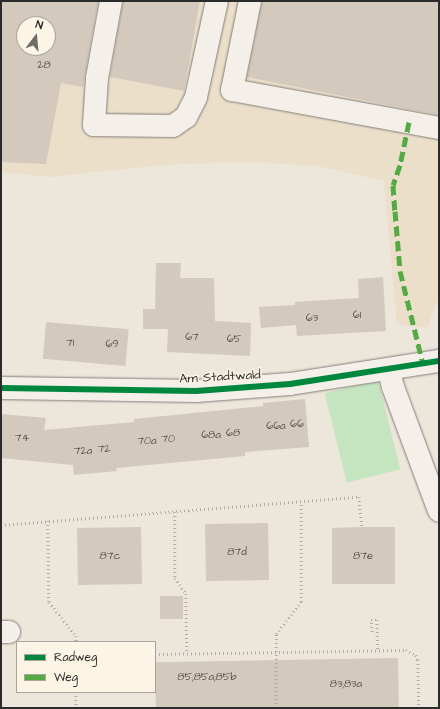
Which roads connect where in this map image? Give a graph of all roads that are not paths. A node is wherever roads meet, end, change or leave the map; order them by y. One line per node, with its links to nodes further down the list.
1 (111, 1): 2 (street)
2 (217, 1)
3 (250, 1): 4 (street)
4 (439, 128)
5 (439, 361): 6 (street, Am Stadtwald)
6 (389, 370): 7 (street, Am Stadtwald); 8 (street)
7 (1, 388)
8 (439, 511)

